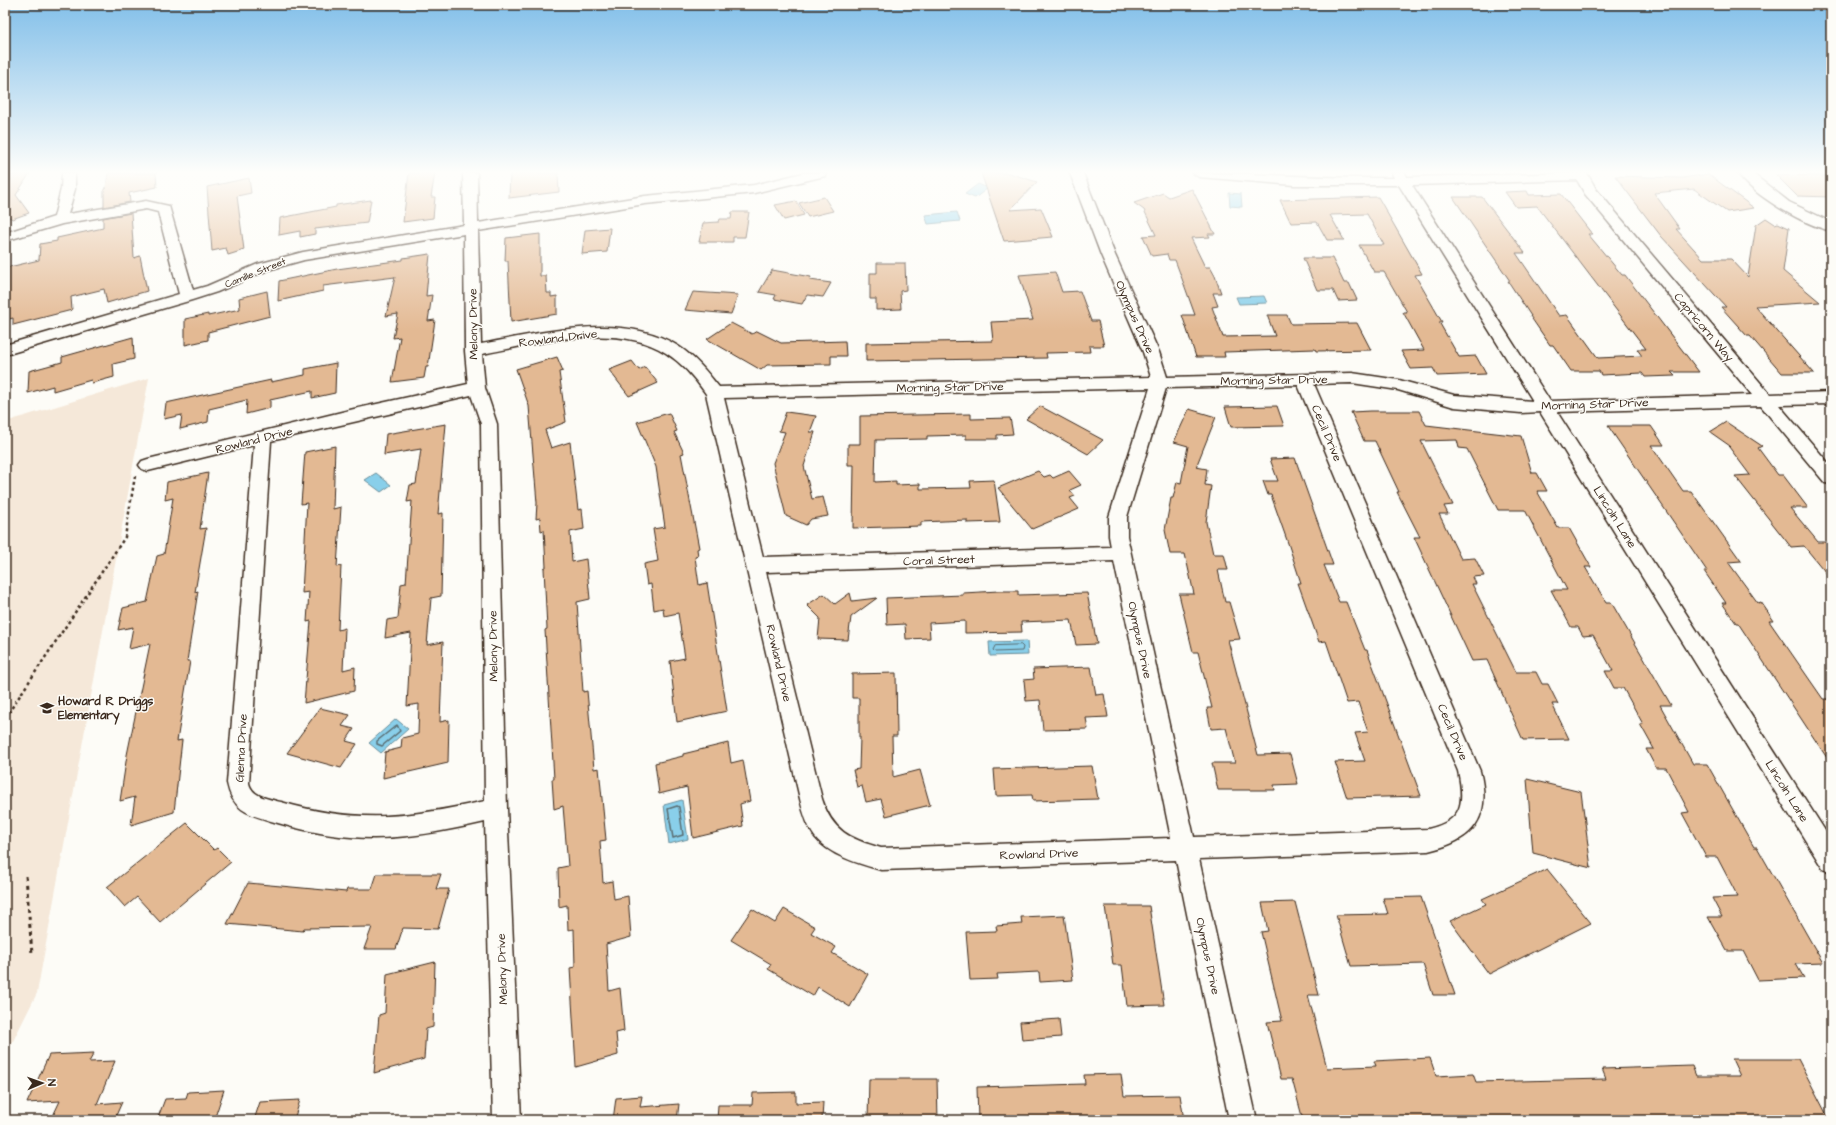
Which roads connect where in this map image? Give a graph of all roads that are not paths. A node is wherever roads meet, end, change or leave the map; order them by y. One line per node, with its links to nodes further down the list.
1 (42, 226): 8 (street)
2 (169, 226): 9 (street)
3 (487, 226): 7 (street, Camille Street)
4 (1096, 226): 13 (street, Olympus Drive)
5 (1431, 226): 18 (street, Lincoln Lane)
6 (1619, 226): 17 (street, Capricorn Way)
7 (471, 228): 9 (street, Camille Street); 11 (street, Melony Drive)
8 (5, 237)
9 (187, 297): 10 (street, Camille Street)
10 (5, 350)
11 (473, 351): 14 (street, Melony Drive); 15 (street, Rowland Drive)
12 (1304, 379): 13 (street, Morning Star Drive); 18 (street, Morning Star Drive); 25 (street, Cecil Drive)
13 (1160, 382): 15 (street, Morning Star Drive); 22 (street, Olympus Drive)
14 (477, 388): 19 (street, Rowland Drive); 24 (street, Melony Drive)
15 (714, 393): 23 (street, Rowland Drive)
16 (1831, 398): 17 (street, Morning Star Drive)
17 (1766, 400): 18 (street, Morning Star Drive); 21 (street, Capricorn Way)
18 (1544, 406): 26 (street, Lincoln Lane)
19 (262, 438): 20 (street, Rowland Drive); 24 (street, Glenna Drive)
20 (142, 470)
21 (1831, 478)
22 (1121, 554): 23 (street, Coral Street); 25 (street, Olympus Drive)
23 (756, 566): 25 (street, Rowland Drive)
24 (496, 808): 27 (street, Melony Drive)
25 (1184, 849): 28 (street, Olympus Drive)
26 (1831, 861)
27 (507, 1120)
28 (1243, 1120)

